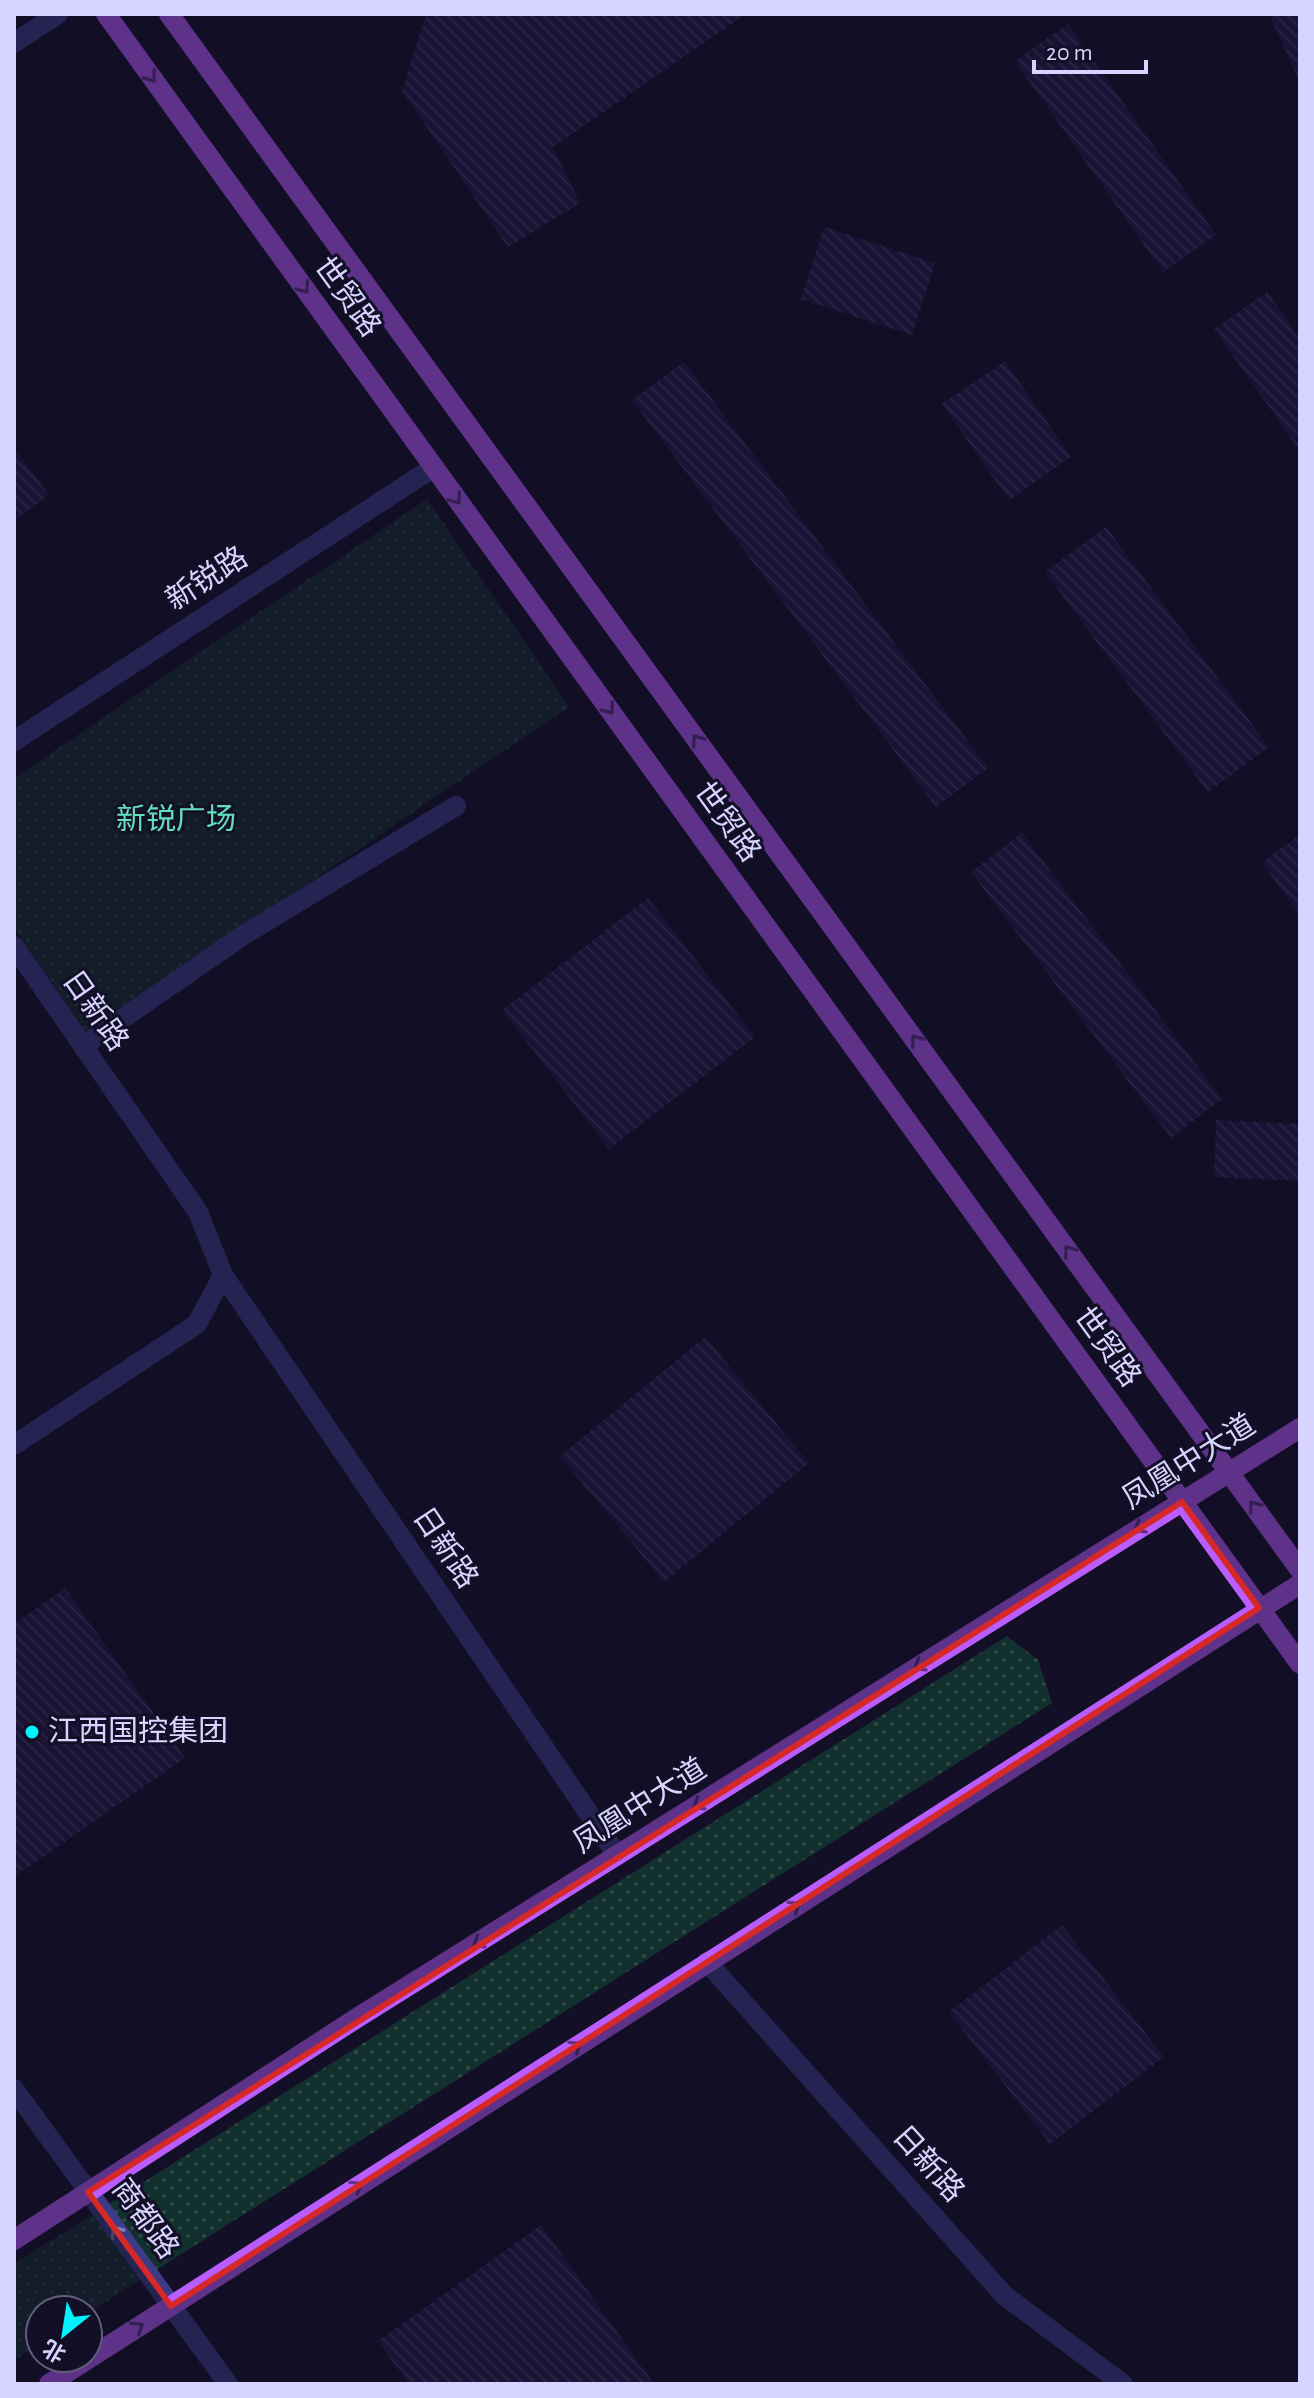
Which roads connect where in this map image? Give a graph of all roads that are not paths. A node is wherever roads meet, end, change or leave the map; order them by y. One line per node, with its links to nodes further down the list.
1 (58, 14): 4 (street)
2 (106, 14): 5 (main road, 世贸路, one-way to 5)
3 (169, 14): 13 (main road, 世贸路, one-way to 3)
4 (14, 43)
5 (434, 467): 6 (street, 新锐路); 14 (main road, 世贸路, one-way to 14)
6 (14, 741)
7 (456, 806): 9 (street)
8 (14, 946): 9 (street, 日新路)
9 (83, 1046): 10 (street, 日新路)
10 (223, 1275): 12 (street); 19 (street, 日新路)
11 (1300, 1428): 13 (main road, 凤凰中大道)
12 (14, 1445)
13 (1229, 1472): 14 (main road, 凤凰中大道); 15 (main road, 世贸路, one-way to 13)
14 (1182, 1502): 17 (main road, 世贸路); 19 (main road, 凤凰中大道, one-way to 19)
15 (1300, 1570)
16 (1300, 1584): 17 (main road)
17 (1259, 1608): 18 (main road, 世贸路); 20 (main road, one-way to 17)
18 (1300, 1664)
19 (617, 1855): 22 (main road, 凤凰中大道, one-way to 22)
20 (707, 1962): 24 (main road, one-way to 20); 27 (street, 日新路)
21 (14, 2089): 22 (street, 商都路)
22 (88, 2192): 23 (main road, 凤凰中大道); 24 (street, 商都路, one-way to 22)
23 (14, 2240)
24 (171, 2306): 25 (main road, one-way to 24); 26 (street, 商都路)
25 (49, 2384)
26 (228, 2384)
27 (1123, 2384)

